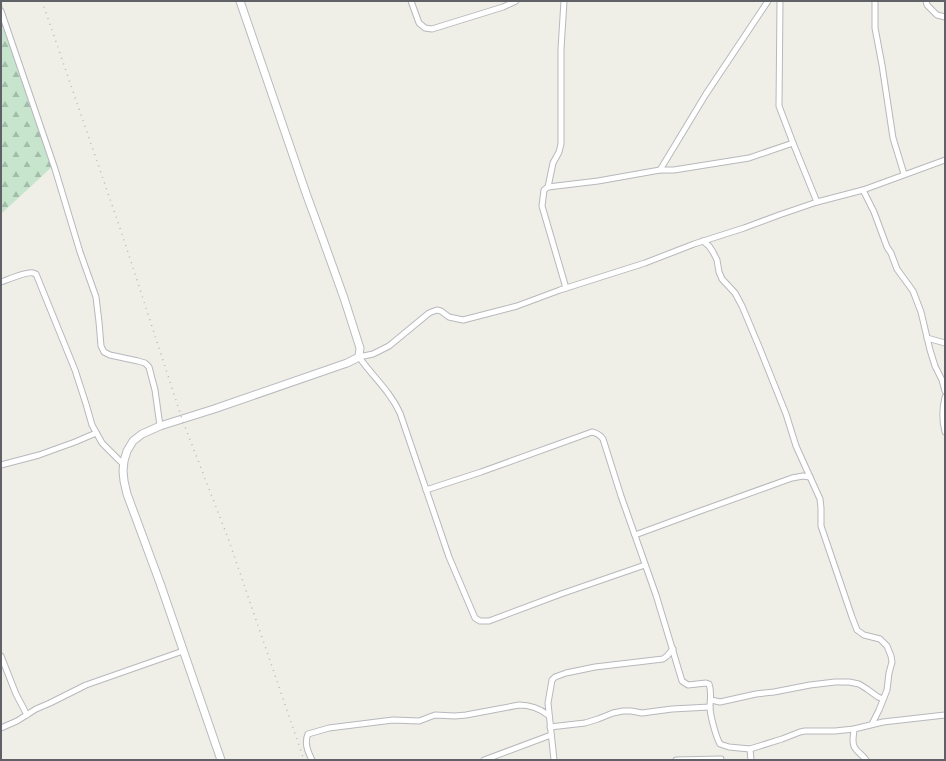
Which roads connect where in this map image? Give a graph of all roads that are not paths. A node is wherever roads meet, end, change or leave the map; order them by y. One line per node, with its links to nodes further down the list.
1 (240, 1): 23 (street)
2 (411, 1): 3 (street)
3 (516, 1)
4 (564, 1): 15 (street)
5 (768, 1): 13 (street)
6 (780, 1): 11 (street)
7 (874, 1): 14 (street)
8 (926, 1): 10 (street)
9 (1, 11): 26 (street)
10 (945, 17)
11 (793, 143): 13 (street); 17 (street)
12 (945, 160): 14 (street)
13 (660, 170): 15 (street)
14 (904, 174): 16 (street)
15 (548, 187): 20 (street)
16 (863, 190): 17 (street); 21 (street)
17 (817, 202): 18 (street)
18 (703, 241): 20 (street); 31 (street)
19 (1, 282): 28 (street)
20 (566, 288): 23 (street)
21 (926, 338): 22 (street); 24 (street)
22 (945, 343)
23 (359, 357): 26 (street); 32 (street)
24 (945, 391)
25 (945, 397): 27 (street)
26 (160, 426): 30 (street)
27 (945, 432)
28 (96, 433): 29 (street); 30 (street)
29 (1, 465)
30 (124, 465): 36 (street)
31 (810, 477): 33 (street); 38 (street)
32 (426, 490): 33 (street); 34 (street)
33 (635, 536): 34 (street)
34 (645, 565): 35 (street)
35 (673, 649): 39 (street); 42 (street)
36 (184, 651): 41 (street); 51 (street)
37 (1, 656): 41 (street)
38 (883, 699): 39 (street); 44 (street)
39 (711, 700): 40 (street)
40 (710, 707): 45 (street); 49 (street)
41 (27, 714): 46 (street)
42 (548, 715): 45 (street); 52 (street)
43 (945, 715): 44 (street)
44 (872, 724): 47 (street)
45 (550, 727): 48 (street)
46 (1, 728)
47 (854, 729): 49 (street); 57 (street)
48 (551, 735): 53 (street); 54 (street)
49 (750, 748): 56 (street)
50 (721, 759): 55 (street)
51 (221, 760)
52 (312, 760)
53 (484, 760)
54 (554, 760)
55 (676, 760)
56 (751, 760)
57 (866, 760)

